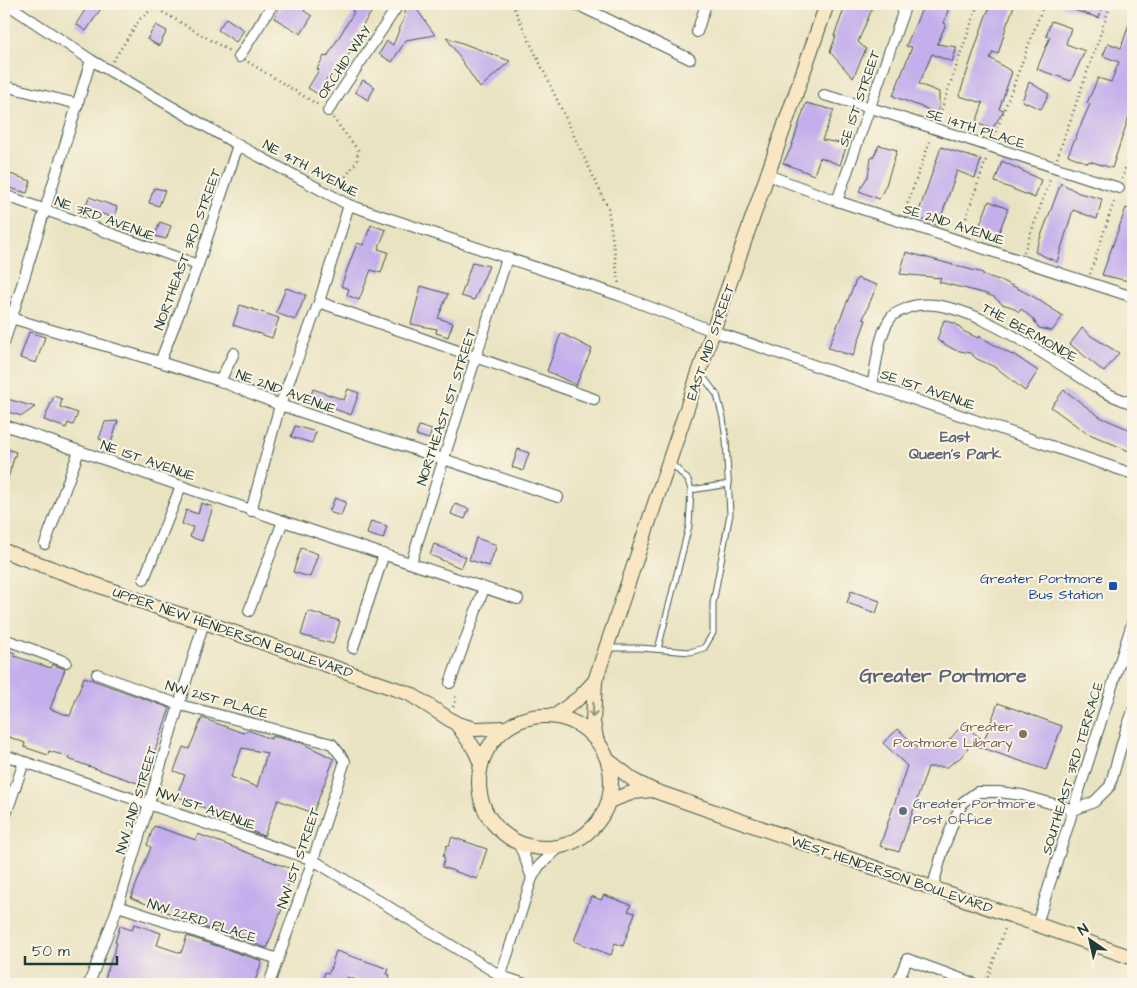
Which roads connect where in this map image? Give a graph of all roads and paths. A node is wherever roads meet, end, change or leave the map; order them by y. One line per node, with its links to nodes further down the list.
1 (7, 4): 17 (street, NE 4TH AVENUE)
2 (158, 4): 13 (path)
3 (399, 4): 23 (street, ORCHID WAY)
4 (512, 4): 42 (path)
5 (576, 4): 16 (street)
6 (706, 4): 14 (street)
7 (827, 4): 29 (street, EAST MID STREET)
8 (906, 4): 22 (street, SE 1ST STREET)
9 (978, 4): 24 (path)
10 (1044, 4): 27 (path)
11 (1111, 4): 28 (path)
12 (270, 5): 15 (street)
13 (154, 7): 15 (path); 18 (path)
14 (697, 32)
15 (239, 57): 23 (path)
16 (690, 59)
17 (91, 60): 18 (street, NE 4TH AVENUE); 21 (street)
18 (107, 70): 26 (street, NE 4TH AVENUE)
19 (4, 86): 21 (street)
20 (824, 95): 22 (street, SE 14TH PLACE)
21 (78, 104): 35 (street)
22 (871, 108): 24 (street, SE 14TH PLACE); 33 (street, SE 1ST STREET)
23 (328, 111): 32 (path)
24 (934, 129): 27 (street, SE 14TH PLACE); 36 (path)
25 (1133, 144): 30 (path)
26 (238, 145): 32 (street, NE 4TH AVENUE); 40 (street, NORTHEAST 3RD STREET)
27 (990, 147): 28 (street, SE 14TH PLACE); 37 (path)
28 (1054, 168): 30 (street, SE 14TH PLACE); 39 (path)
29 (768, 175): 33 (street, SE 2ND AVENUE); 46 (street, EAST MID STREET)
30 (1119, 188): 41 (path)
31 (4, 195): 35 (street, NE 3RD AVENUE)
32 (332, 196): 34 (street, NE 4TH AVENUE)
33 (838, 201): 36 (street, SE 2ND AVENUE)
34 (349, 205): 38 (street, NE 4TH AVENUE); 44 (street)
35 (45, 211): 40 (street, NE 3RD AVENUE); 45 (street)
36 (901, 222): 37 (street, SE 2ND AVENUE)
37 (958, 240): 39 (street, SE 2ND AVENUE)
38 (507, 258): 42 (street, NE 4TH AVENUE); 49 (street, NORTHEAST 1ST STREET)
39 (1022, 261): 41 (street, SE 2ND AVENUE)
40 (198, 265): 50 (street, NORTHEAST 3RD STREET)
41 (1088, 282): 43 (street, SE 2ND AVENUE)
42 (621, 296): 46 (street, NE 4TH AVENUE)
43 (1133, 297)
44 (319, 302): 49 (street); 56 (street)
45 (8, 317): 47 (street); 50 (street, NE 2ND AVENUE)
46 (713, 331): 51 (street, EAST MID STREET); 53 (street, SE 1ST AVENUE)
47 (4, 343)
48 (234, 353): 52 (street)
49 (476, 357): 54 (street); 59 (street, NORTHEAST 1ST STREET)
50 (160, 362): 52 (street, NE 2ND AVENUE)
51 (699, 372): 60 (street, EAST MID STREET); 62 (lane)
52 (220, 382): 56 (street, NE 2ND AVENUE)
53 (872, 385): 55 (street, THE BERMONDE); 61 (street, SE 1ST AVENUE)
54 (594, 399)
55 (1133, 404)
56 (280, 405): 59 (street, NE 2ND AVENUE); 66 (street)
57 (4, 425): 58 (street, NE 1ST AVENUE)
58 (80, 451): 63 (street, NE 1ST AVENUE); 68 (street)
59 (444, 459): 65 (street, NE 2ND AVENUE); 71 (street, NORTHEAST 1ST STREET)
60 (669, 461): 64 (lane); 80 (street, EAST MID STREET)
61 (1133, 474)
62 (729, 484): 64 (lane); 81 (lane)
63 (181, 486): 66 (street, NE 1ST AVENUE); 72 (street)
64 (691, 490): 81 (lane)
65 (558, 497)
66 (251, 511): 67 (street, NE 1ST AVENUE)
67 (283, 521): 70 (street, NE 1ST AVENUE); 75 (street)
68 (46, 544)
69 (4, 551): 77 (street, UPPER NEW HENDERSON BOULEVARD)
70 (384, 554): 71 (street, NE 1ST AVENUE); 79 (street)
71 (411, 563): 73 (street, NE 1ST AVENUE)
72 (144, 579)
73 (484, 588): 74 (street, NE 1ST AVENUE); 85 (street)
74 (518, 600)
75 (249, 611)
76 (1133, 620): 102 (street, SOUTHEAST 3RD TERRACE)
77 (204, 622): 86 (street, NW 2ND STREET); 88 (street, UPPER NEW HENDERSON BOULEVARD)
78 (4, 639): 82 (street)
79 (353, 648)
80 (606, 648): 81 (lane); 84 (street, EAST MID STREET)
81 (658, 649)
82 (66, 662)
83 (97, 674): 86 (street, NW 21ST PLACE)
84 (595, 681): 89 (street, EAST MID STREET); 93 (street, EAST MID STREET, one-way to 93)
85 (450, 683): 88 (path)
86 (180, 704): 94 (street, NW 21ST PLACE); 101 (street, NW 2ND STREET)
87 (1133, 710): 92 (street)
88 (445, 716): 90 (street, UPPER NEW HENDERSON BOULEVARD)
89 (555, 716): 91 (street); 93 (street)
90 (457, 724): 91 (street, UPPER NEW HENDERSON BOULEVARD); 98 (street, UPPER NEW HENDERSON BOULEVARD)
91 (506, 728): 98 (street)
92 (1129, 735): 102 (street)
93 (596, 738): 96 (street)
94 (332, 744): 106 (street, NW 1ST STREET)
95 (4, 755): 97 (street, NW 1ST AVENUE)
96 (609, 761): 99 (street, WEST HENDERSON BOULEVARD); 100 (street)
97 (24, 762): 101 (street, NW 1ST AVENUE); 103 (street)
98 (481, 764): 104 (street)
99 (652, 790): 100 (street, WEST HENDERSON BOULEVARD); 108 (street, WEST HENDERSON BOULEVARD)
100 (609, 801): 105 (street)
101 (150, 803): 106 (street, NW 1ST AVENUE); 109 (street, NW 2ND STREET)
102 (1074, 810): 108 (street); 111 (street, SOUTHEAST 3RD TERRACE)
103 (4, 820)
104 (517, 842): 105 (street); 107 (street)
105 (560, 847): 107 (street)
106 (313, 860): 113 (street, NW 1ST STREET); 114 (street, NW 1ST AVENUE)
107 (532, 878): 114 (street)
108 (932, 889): 110 (street, WEST HENDERSON BOULEVARD)
109 (118, 906): 113 (street, NW 22RD PLACE); 115 (street, NW 2ND STREET)
110 (1010, 915): 111 (street, WEST HENDERSON BOULEVARD); 120 (path)
111 (1037, 924): 112 (street, WEST HENDERSON BOULEVARD)
112 (1133, 958)
113 (278, 960): 116 (street, NW 1ST STREET)
114 (499, 980): 117 (street, NW 1ST AVENUE)
115 (89, 984)
116 (269, 984)
117 (525, 984)
118 (897, 984): 119 (street)
119 (975, 984)
120 (985, 984)

